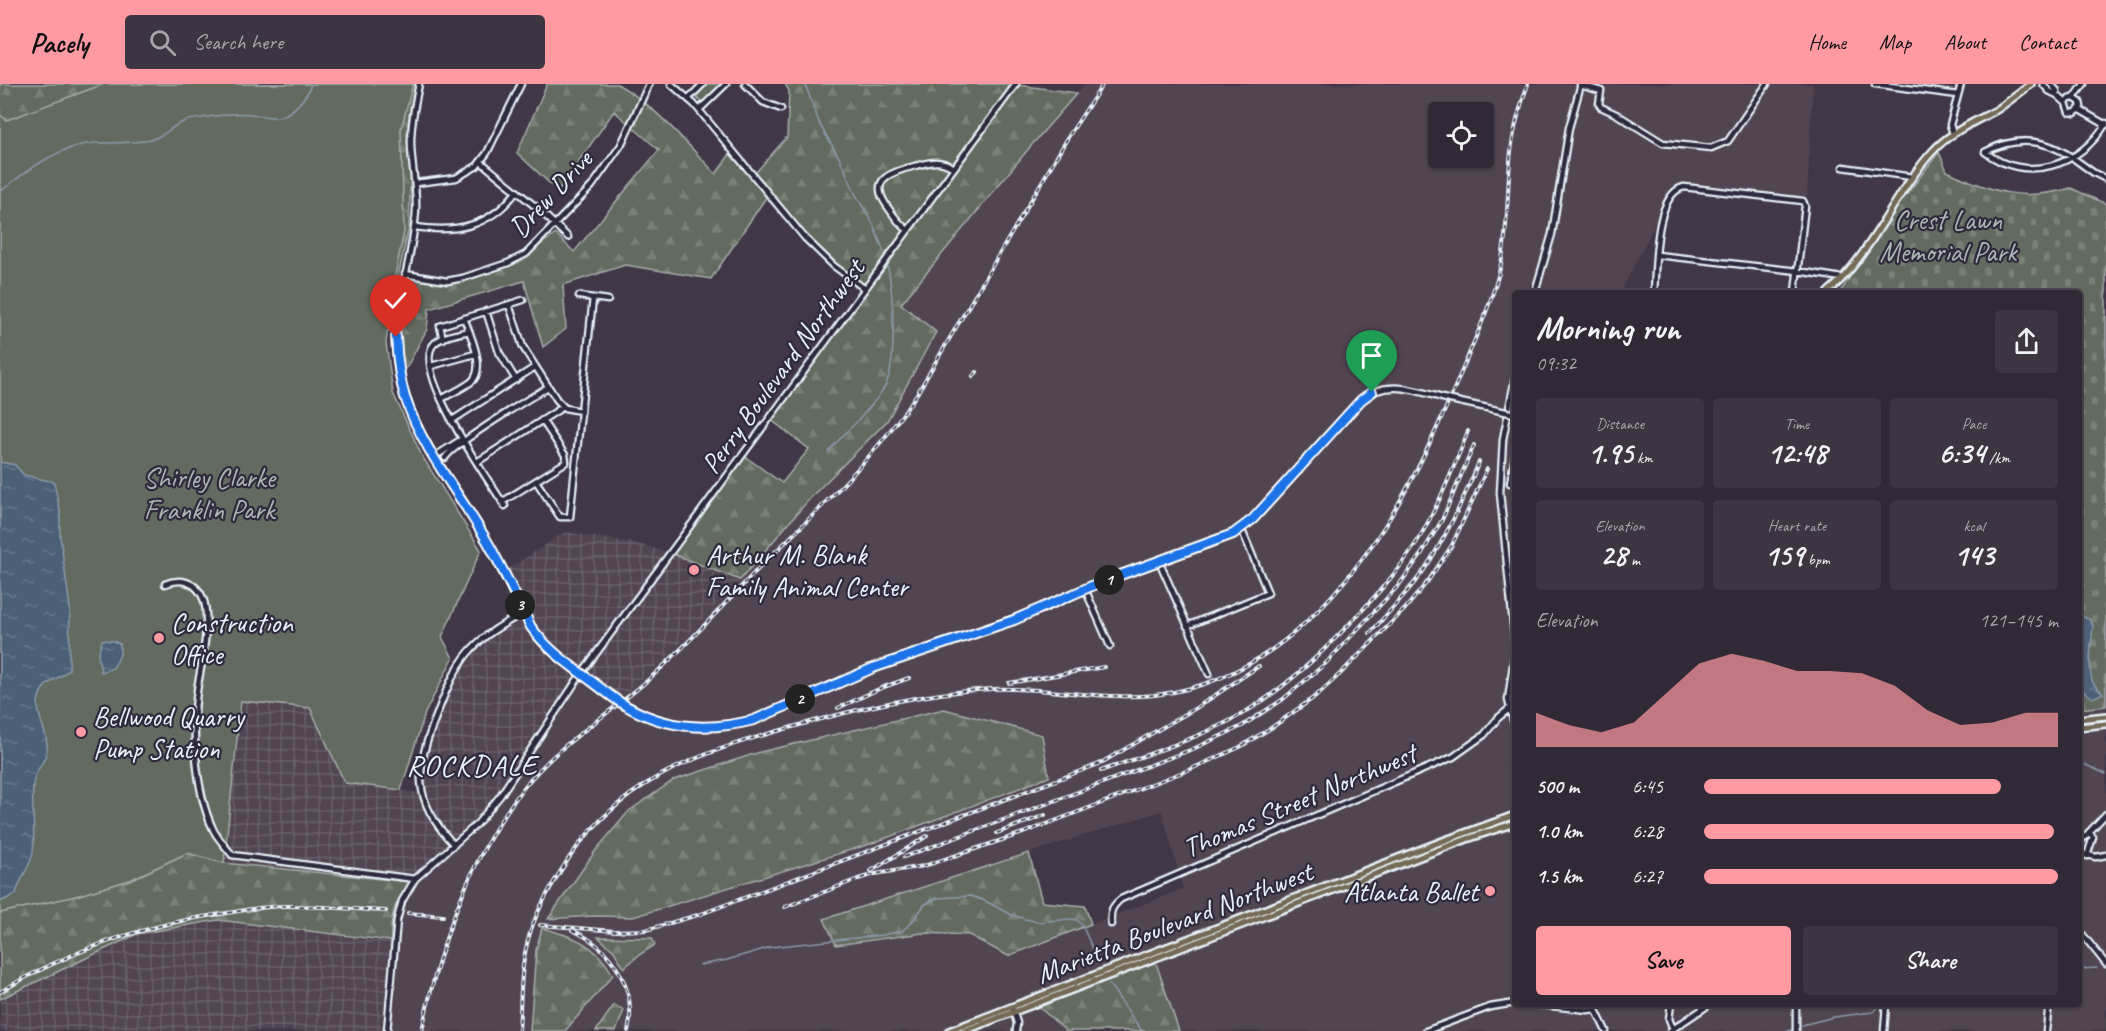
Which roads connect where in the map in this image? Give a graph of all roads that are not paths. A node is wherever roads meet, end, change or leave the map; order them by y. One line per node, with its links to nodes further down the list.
1 (419, 84): 34 (street)
2 (520, 84): 29 (street)
3 (650, 84): 36 (street, Drew Drive)
4 (672, 84): 20 (street)
5 (703, 84): 20 (street)
6 (726, 84): 23 (street)
7 (745, 84): 24 (street)
8 (1016, 84): 31 (street, Perry Boulevard Northwest)
9 (1581, 84): 10 (street); 45 (street)
10 (1767, 84)
11 (1875, 84): 17 (street)
12 (1961, 84): 18 (street)
13 (2031, 84): 27 (main road)
14 (2043, 84): 19 (street)
15 (2051, 84): 19 (street)
16 (2084, 84): 21 (street)
17 (1900, 85): 18 (street)
18 (1958, 95): 27 (street)
19 (2057, 95): 22 (street)
20 (689, 98): 23 (street)
21 (2074, 98): 22 (street); 25 (street)
22 (2066, 104): 25 (street)
23 (699, 110): 44 (street)
24 (781, 110)
25 (2080, 110): 26 (street)
26 (2106, 124): 28 (street)
27 (1953, 133): 32 (main road)
28 (2073, 158): 28 (street); 33 (street)
29 (481, 162): 34 (street); 35 (street)
30 (1843, 167): 32 (street)
31 (954, 168): 38 (street, Perry Boulevard Northwest); 38 (street)
32 (1912, 177): 43 (main road)
33 (2106, 179)
34 (416, 183): 37 (street)
35 (516, 192): 36 (street); 37 (street)
36 (556, 225): 39 (street); 42 (street, Drew Drive)
37 (415, 227): 42 (street)
38 (908, 231): 44 (street, Perry Boulevard Northwest)
39 (568, 237)
40 (1657, 255): 41 (street); 41 (street); 46 (street)
41 (1798, 271): 43 (street); 47 (street)
42 (405, 274): 71 (street)
43 (1842, 278): 48 (main road)
44 (865, 289): 88 (street, Perry Boulevard Northwest)
45 (1537, 290)
46 (1654, 290)
47 (1795, 290)
48 (1830, 290)
49 (579, 296): 50 (street)
50 (594, 298): 52 (street); 66 (street)
51 (523, 300): 53 (street)
52 (608, 300)
53 (508, 305): 54 (street); 60 (street)
54 (486, 311): 55 (street); 61 (street)
55 (464, 318): 56 (street); 57 (street)
56 (469, 331): 57 (street); 58 (street)
57 (443, 339): 59 (street)
58 (476, 354): 59 (street); 64 (street)
59 (431, 366): 64 (street)
60 (535, 367): 61 (street); 62 (street)
61 (516, 380): 69 (street)
62 (548, 387): 65 (street); 70 (street)
63 (1512, 393): 84 (street)
64 (441, 399): 69 (street)
65 (563, 407): 66 (street); 68 (street)
66 (581, 411): 73 (street)
67 (1512, 413): 79 (street, bridge)
68 (542, 420): 72 (street); 75 (street)
69 (451, 422): 70 (street)
70 (463, 440): 71 (street); 74 (street); 75 (street)
71 (434, 457): 74 (street)
72 (566, 460): 73 (street); 77 (street)
73 (576, 461): 77 (street)
74 (437, 462): 83 (street)
75 (477, 462): 77 (street)
76 (1512, 473): 78 (street)
77 (536, 482)
78 (1510, 483)
79 (1241, 528): 80 (street); 85 (street)
80 (1160, 561): 82 (street); 85 (street)
81 (165, 584): 105 (street)
82 (1085, 589): 86 (street); 88 (street, bridge)
83 (524, 613): 88 (street); 101 (street)
84 (1512, 614)
85 (1187, 626): 89 (street)
86 (1110, 646)
87 (1512, 672): 90 (street)
88 (581, 674): 101 (street, Perry Boulevard Northwest)
89 (1209, 674)
90 (1509, 709): 92 (street); 106 (street, Thomas Street Northwest)
91 (2106, 716): 93 (main road)
92 (1512, 718)
93 (2082, 719)
94 (2106, 724): 95 (main road)
95 (2082, 727)
96 (2106, 814): 99 (street)
97 (1512, 816): 118 (main road, Marietta Boulevard Northwest)
98 (1512, 824): 118 (main road)
99 (2089, 832): 100 (street); 104 (street)
100 (2082, 840)
101 (454, 845): 105 (street, Perry Boulevard Northwest)
102 (2082, 854): 104 (street)
103 (2106, 855): 104 (street)
104 (2087, 856)
105 (415, 879): 120 (street)
106 (1111, 924)
107 (2082, 934): 108 (street)
108 (2106, 964)
109 (1512, 1003): 124 (street)
110 (1560, 1007): 111 (street)
111 (1592, 1007)
112 (1594, 1007): 125 (street)
113 (1671, 1007): 119 (street)
114 (1706, 1007): 119 (street)
115 (1796, 1007): 126 (street)
116 (1886, 1007): 127 (street)
117 (2049, 1007): 128 (street)
118 (1013, 1009): 121 (main road, Marietta Boulevard Northwest); 122 (main road); 123 (street)
119 (1671, 1030)
120 (387, 1031)
121 (949, 1031)
122 (964, 1031)
123 (1016, 1031)
124 (1426, 1031)
125 (1606, 1031)
126 (1796, 1031)
127 (1884, 1031)
128 (2046, 1031)

